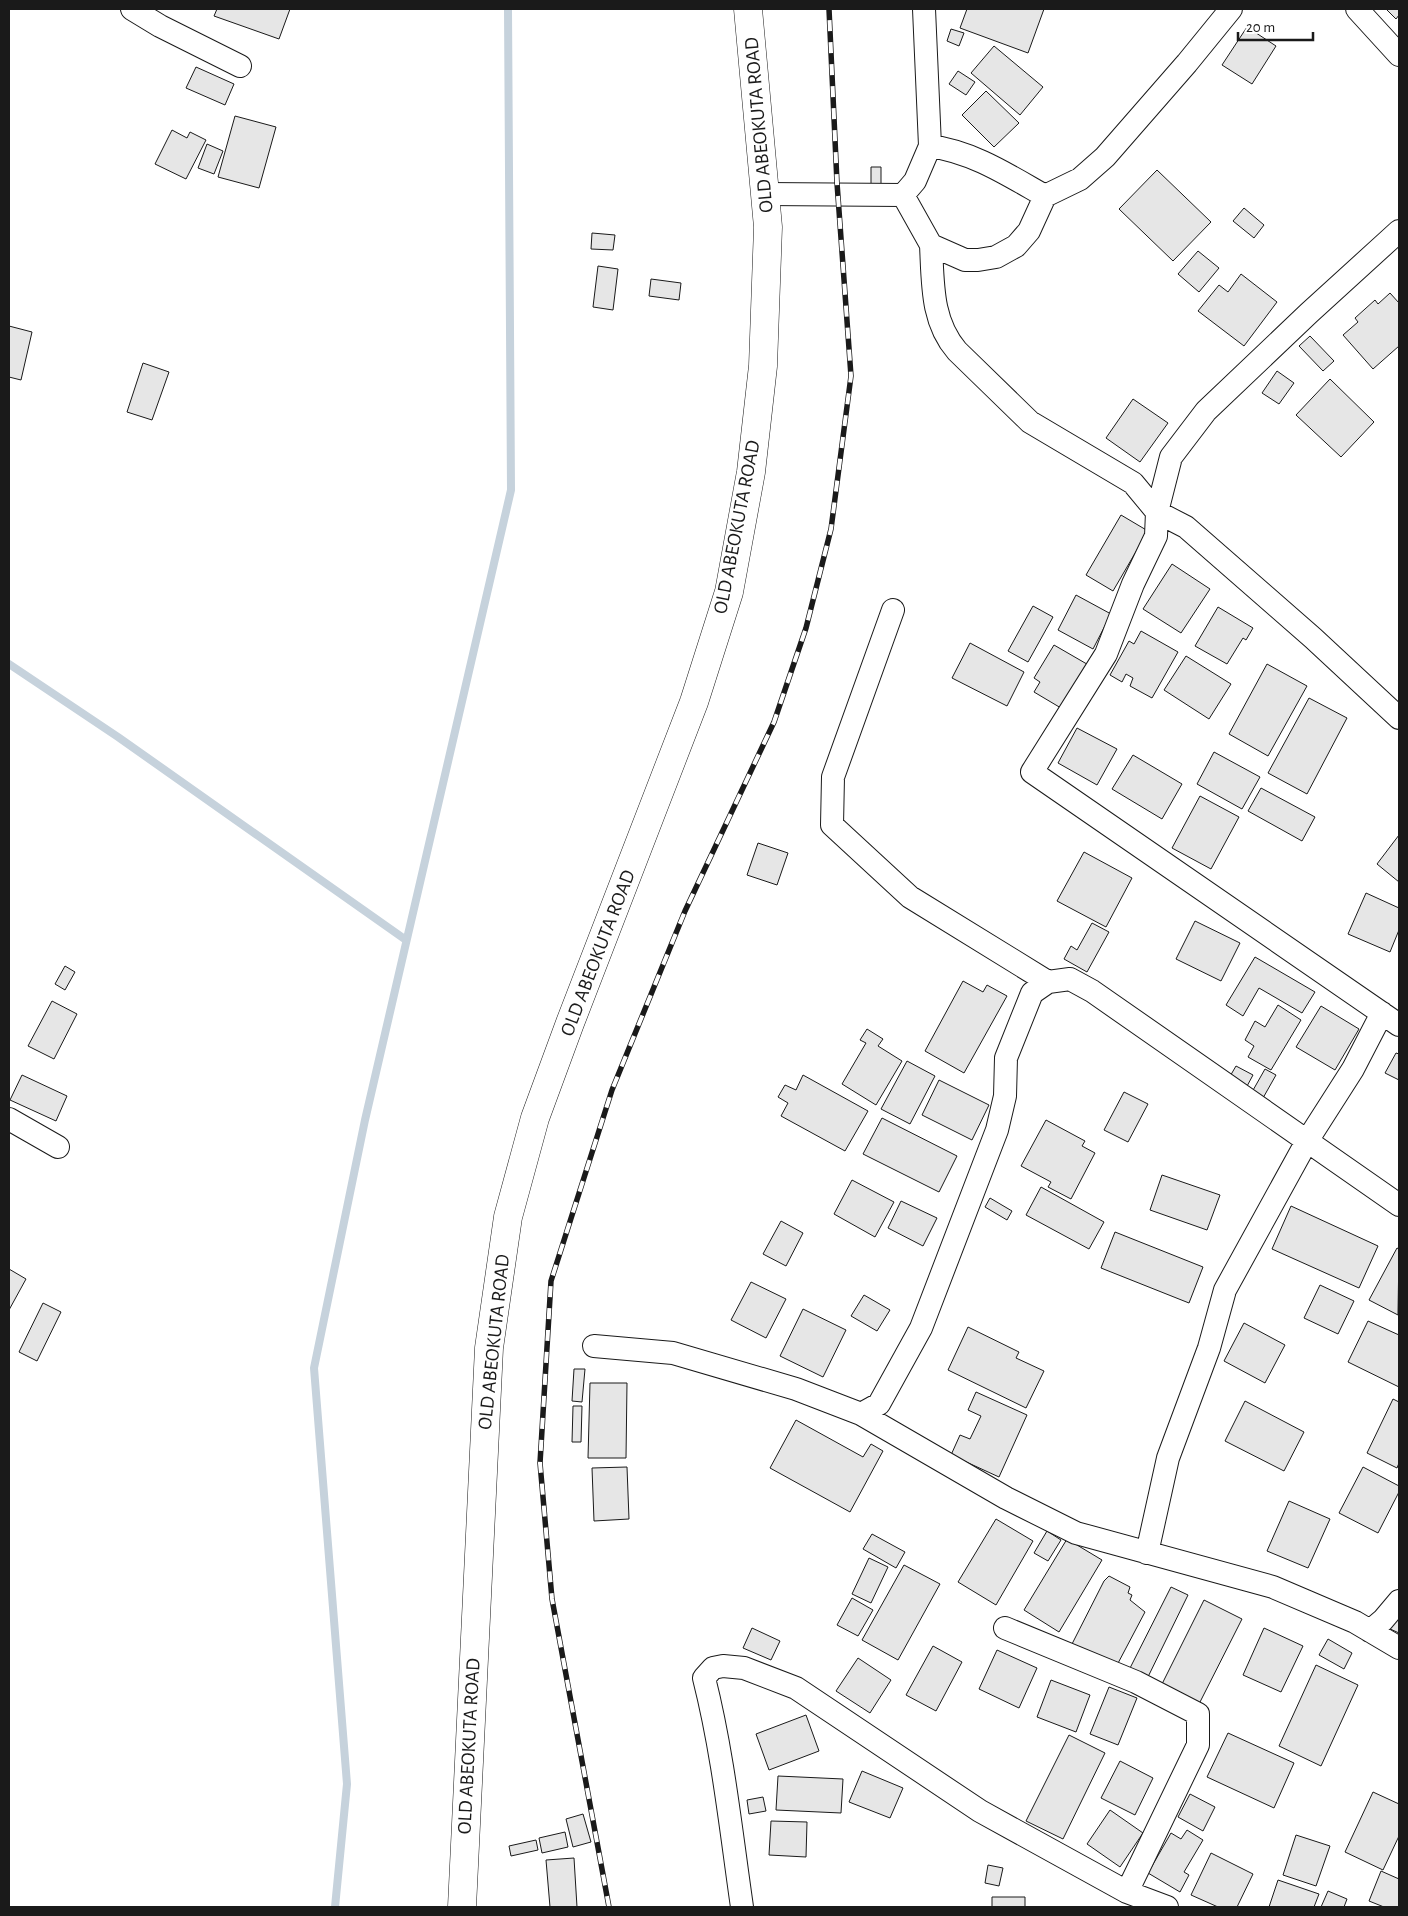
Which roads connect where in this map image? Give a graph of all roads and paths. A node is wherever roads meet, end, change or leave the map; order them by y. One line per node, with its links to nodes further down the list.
1 (132, 9): 7 (street)
2 (748, 9): 9 (highway, OLD ABEOKUTA ROAD)
3 (924, 9): 8 (street)
4 (1231, 9): 11 (street)
5 (1357, 9): 6 (street)
6 (1399, 55)
7 (240, 66)
8 (930, 146): 10 (street); 11 (street)
9 (765, 194): 10 (street); 31 (highway, OLD ABEOKUTA ROAD)
10 (903, 195): 13 (street)
11 (1045, 196): 13 (street)
12 (1399, 231): 14 (street)
13 (931, 245): 14 (street)
14 (1157, 512): 16 (street); 18 (street)
15 (893, 610): 17 (street)
16 (1399, 718)
17 (1048, 982): 20 (street); 24 (street)
18 (1391, 1019): 20 (street)
19 (9, 1119): 21 (street)
20 (1306, 1141): 22 (street); 25 (street)
21 (58, 1146)
22 (1399, 1205)
23 (594, 1346): 24 (street)
24 (870, 1409): 25 (street)
25 (1147, 1553): 28 (street)
26 (1399, 1601): 28 (street)
27 (1005, 1628): 30 (street)
28 (1370, 1631): 29 (street)
29 (1399, 1648)
30 (1126, 1892): 32 (street); 33 (street)
31 (462, 1907)
32 (742, 1907)
33 (1167, 1907)

